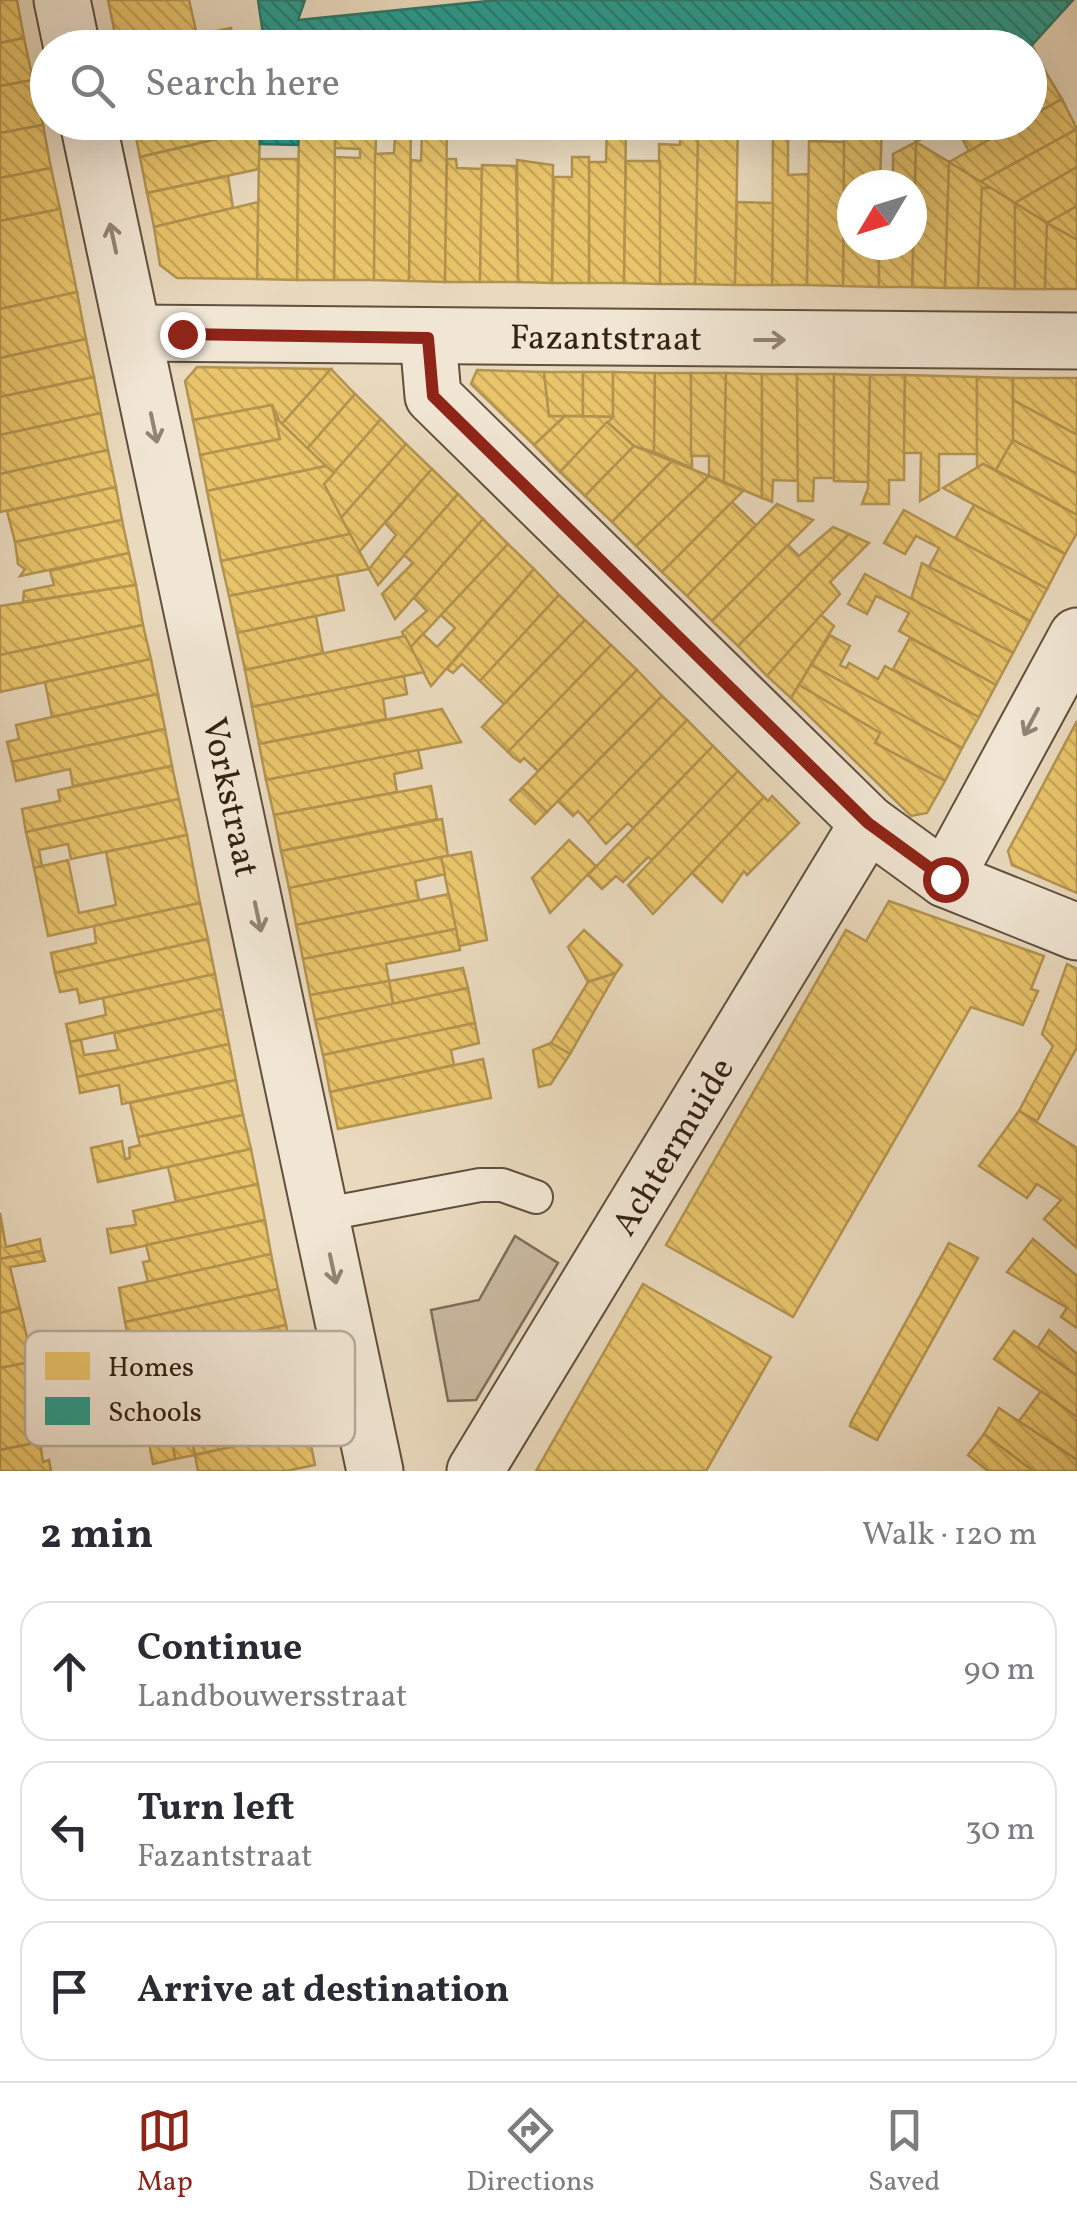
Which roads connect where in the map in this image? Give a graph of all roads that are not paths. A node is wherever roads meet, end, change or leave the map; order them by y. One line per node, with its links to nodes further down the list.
1 (62, 0): 2 (street)
2 (68, 30)
3 (92, 140): 4 (street, Vorkstraat, one-way to 3)
4 (134, 333): 5 (street, Fazantstraat); 12 (street, Vorkstraat, one-way to 12)
5 (428, 338): 6 (street, Fazantstraat, one-way to 6); 8 (street)
6 (1077, 341)
7 (1077, 636): 9 (street, one-way to 9)
8 (868, 823): 9 (street); 16 (street, Achtermuide)
9 (945, 879): 10 (street)
10 (1077, 932)
11 (536, 1196): 12 (lane)
12 (322, 1215): 13 (street, Vorkstraat, one-way to 13)
13 (346, 1331)
14 (355, 1374): 15 (street, Vorkstraat, one-way to 15)
15 (375, 1471)
16 (475, 1471)

